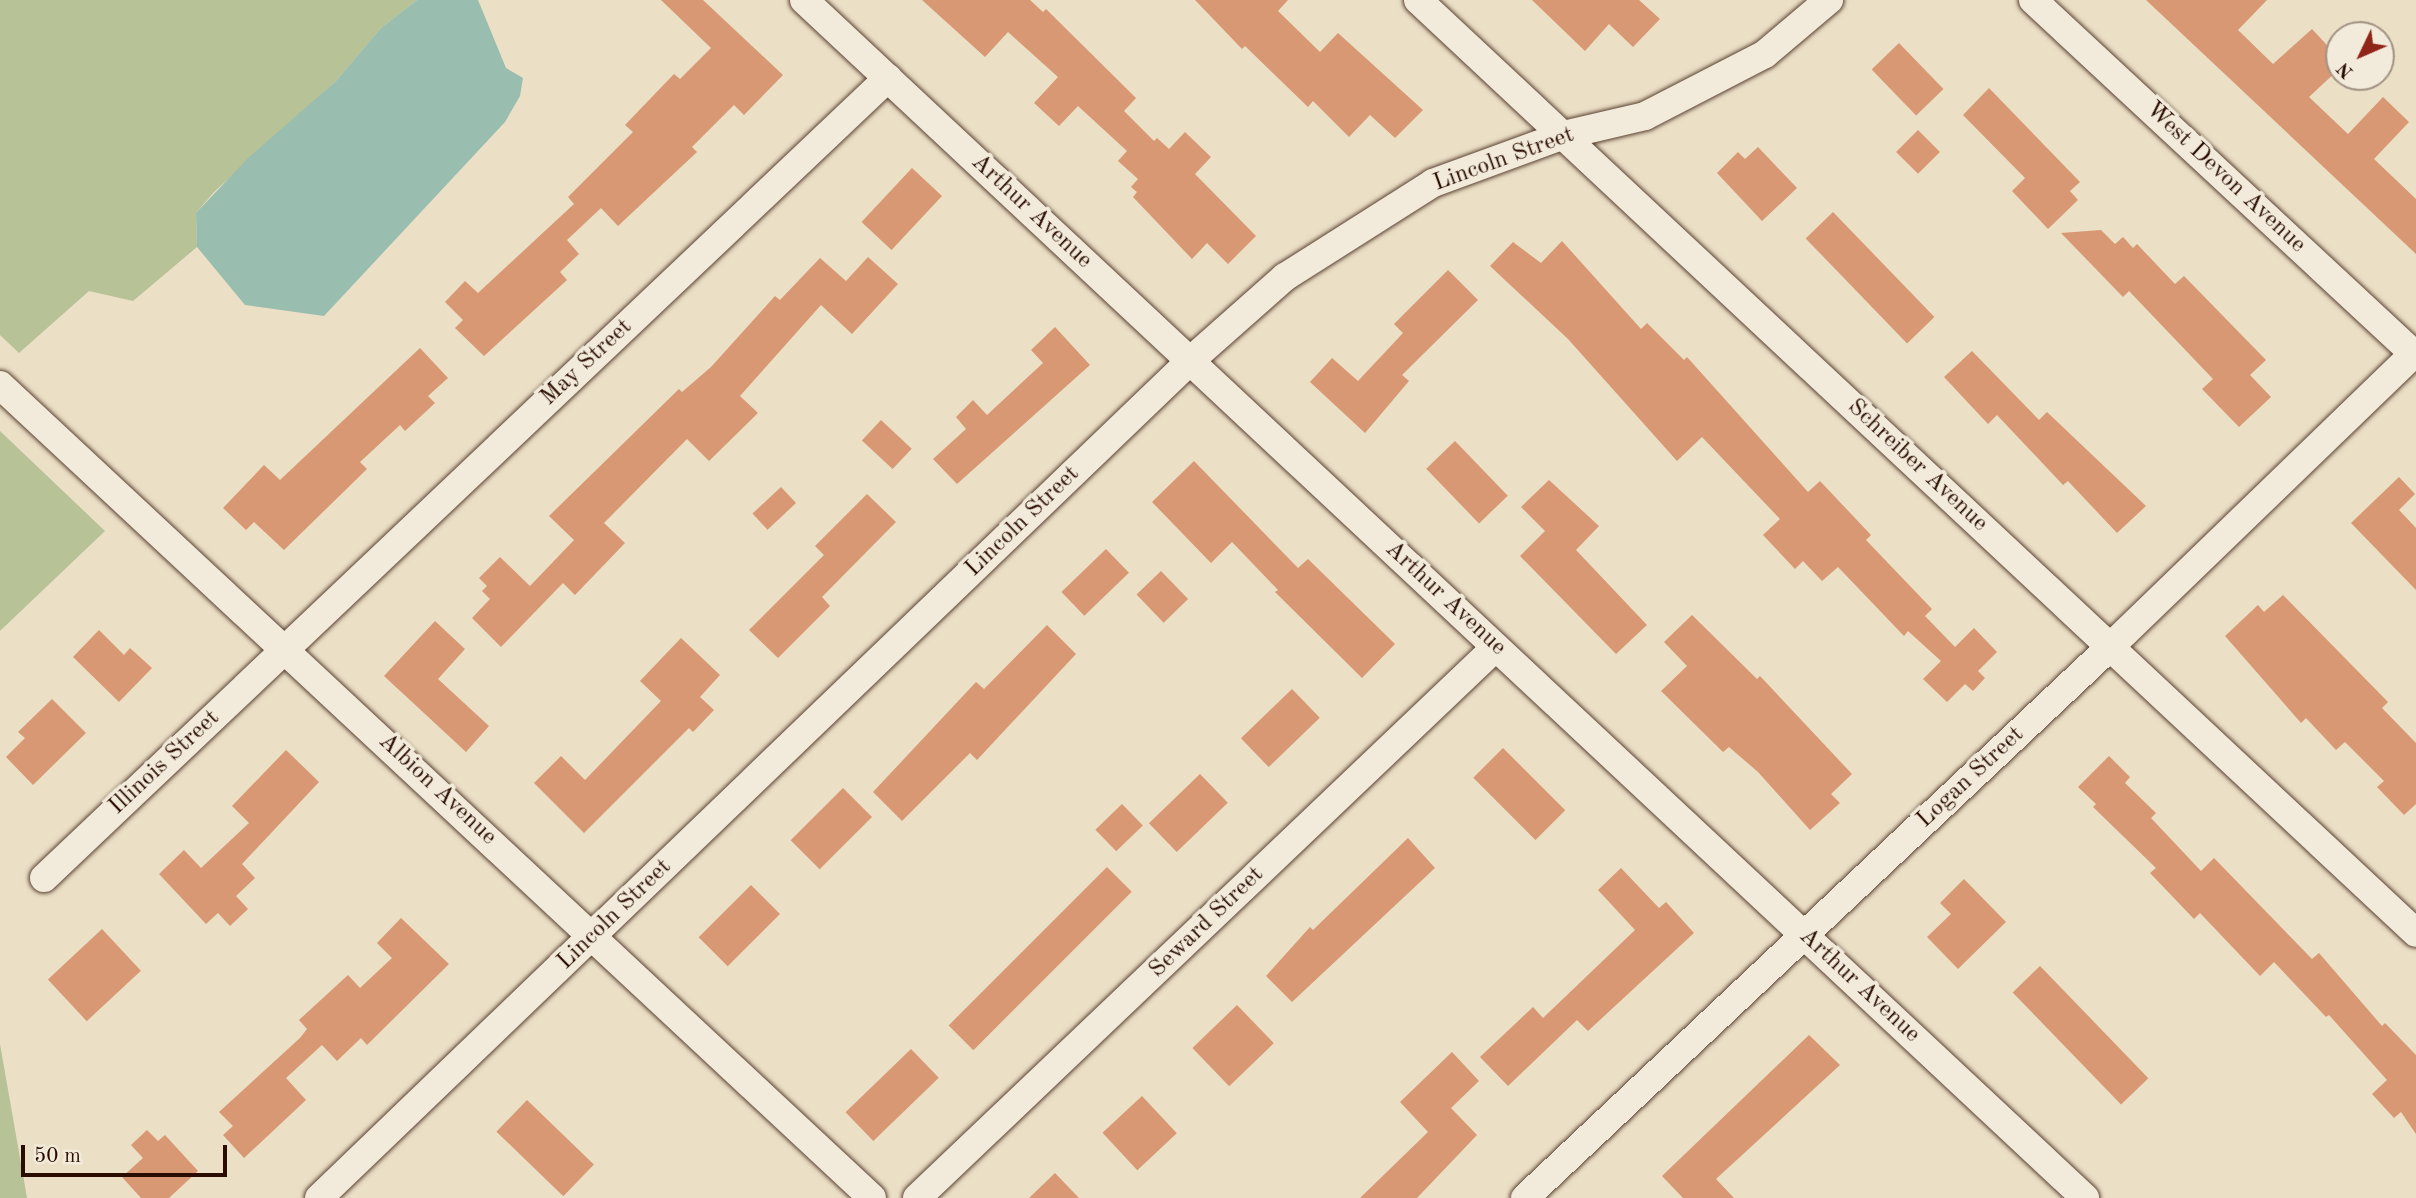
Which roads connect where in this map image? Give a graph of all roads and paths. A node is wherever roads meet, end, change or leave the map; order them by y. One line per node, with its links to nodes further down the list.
1 (804, 0): 5 (street, Arthur Avenue)
2 (1418, 0): 6 (street, Schreiber Avenue)
3 (1829, 0): 6 (street, Lincoln Street)
4 (2033, 0): 7 (street, West Devon Avenue)
5 (888, 78): 8 (street, Arthur Avenue); 12 (street, May Street)
6 (1564, 135): 8 (street, Lincoln Street); 10 (street, Schreiber Avenue)
7 (2415, 355): 10 (street, Logan Street)
8 (1190, 361): 11 (street, Arthur Avenue); 16 (street, Lincoln Street)
9 (0, 385): 12 (street, Albion Avenue)
10 (2110, 647): 14 (street, Schreiber Avenue); 15 (street, Logan Street)
11 (1496, 648): 15 (street, Arthur Avenue); 19 (street, Seward Street)
12 (286, 649): 13 (street, Illinois Street); 16 (street, Albion Avenue)
13 (44, 878)
14 (2416, 933)
15 (1804, 935): 20 (street, Logan Street); 21 (street, Arthur Avenue)
16 (593, 936): 17 (street, Lincoln Street); 18 (street, Albion Avenue)
17 (319, 1198)
18 (872, 1198)
19 (917, 1198)
20 (1525, 1198)
21 (2085, 1198)

